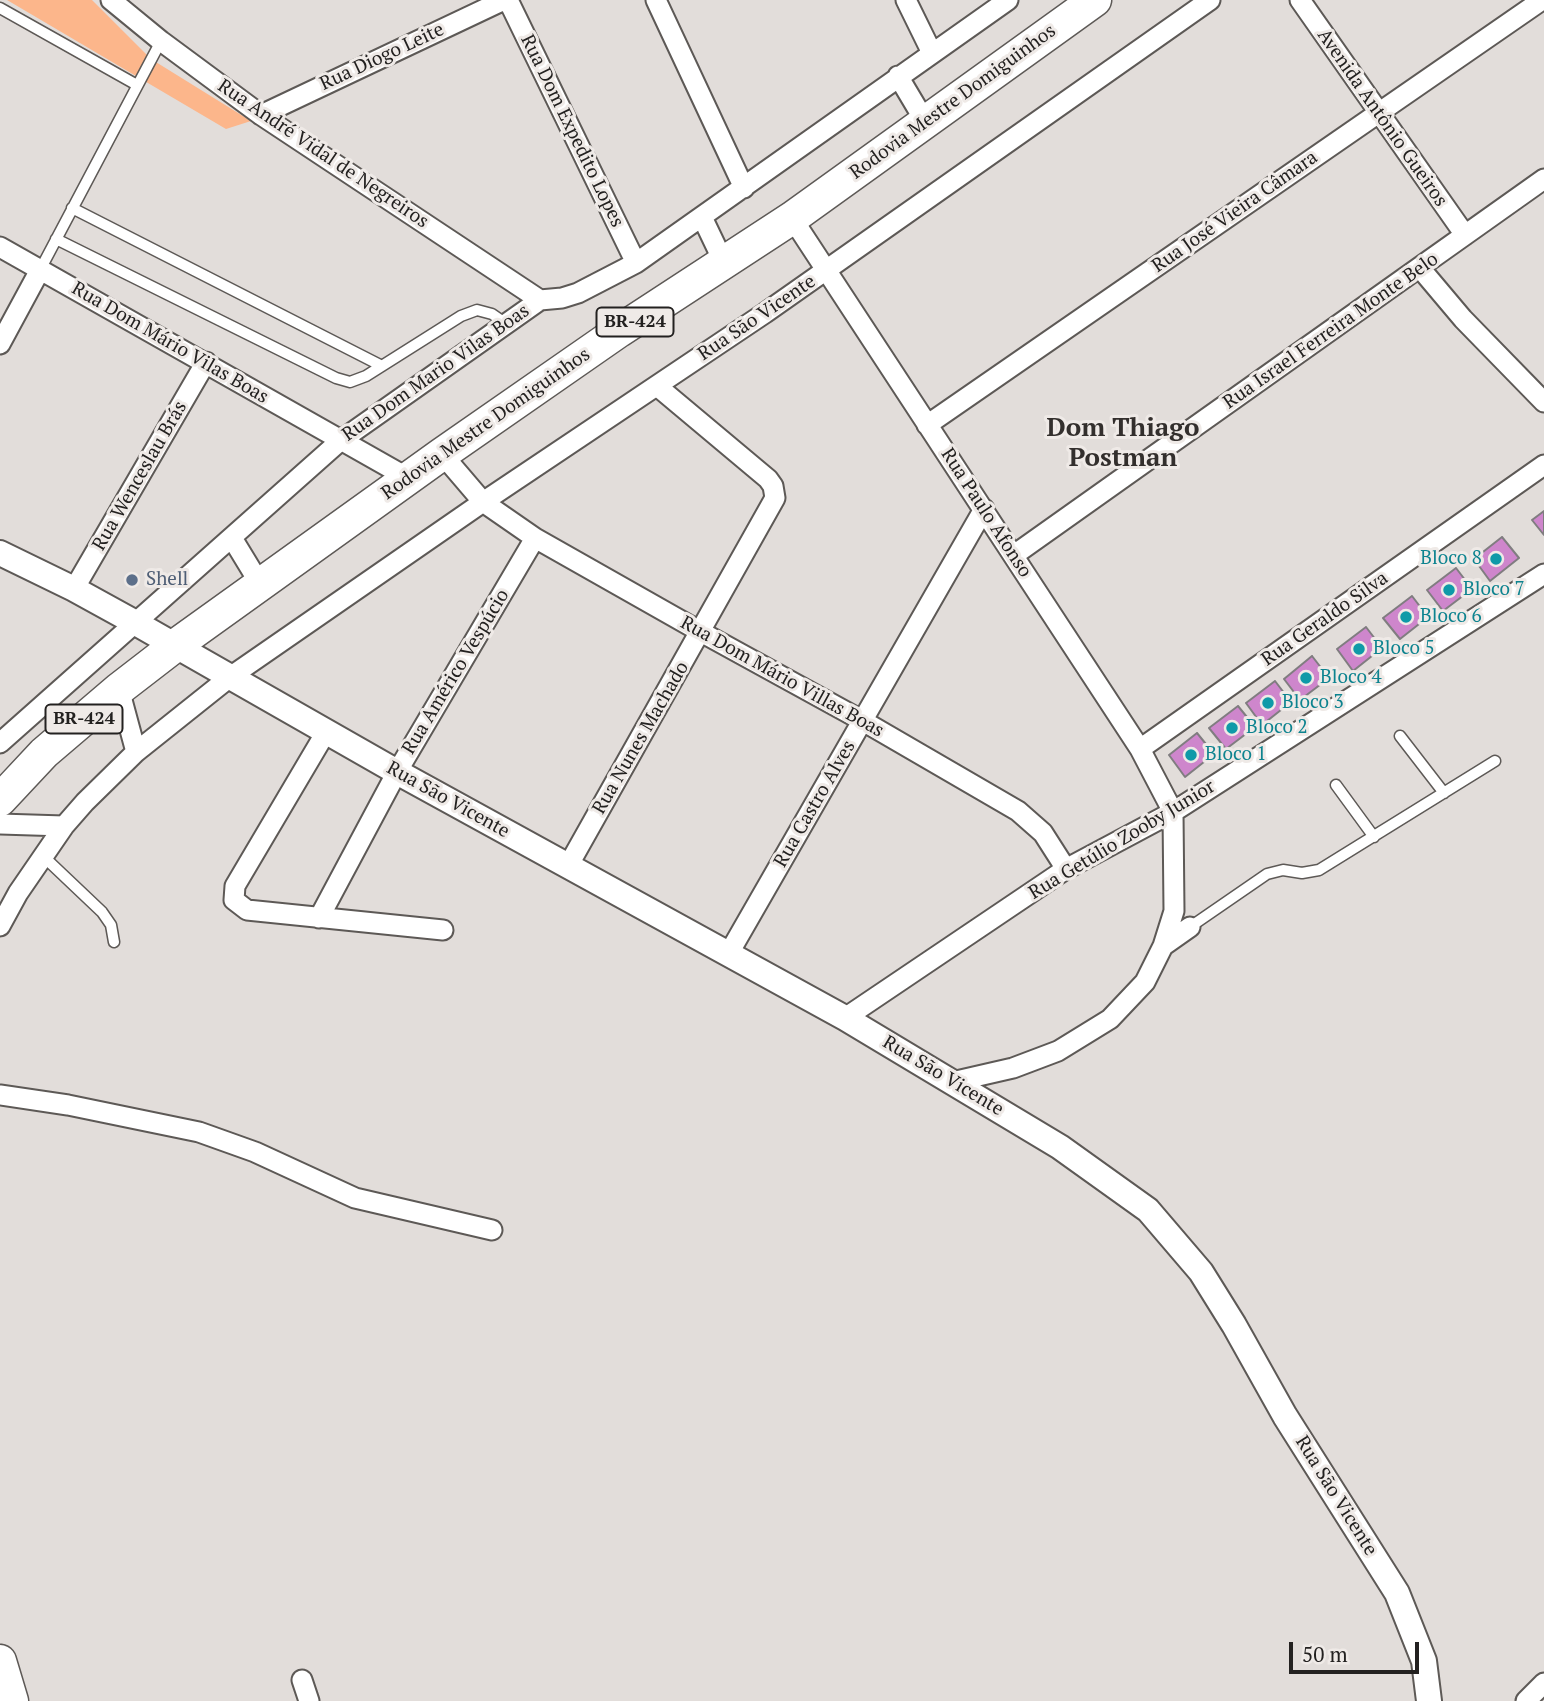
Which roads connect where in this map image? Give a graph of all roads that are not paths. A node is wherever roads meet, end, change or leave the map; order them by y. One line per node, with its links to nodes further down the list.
1 (111, 0): 11 (street, Rua André Vidal de Negreiros)
2 (506, 0): 16 (street, Rua Diogo Leite); 26 (street, Rua Dom Expedito Lopes)
3 (656, 0): 19 (street)
4 (906, 0): 12 (street)
5 (1008, 0): 12 (street, Rua Dom Mario Vilas Boas)
6 (1095, 0): 17 (main road, Rodovia Mestre Domiguinhos / BR-424)
7 (1210, 0): 30 (street, Rua São Vicente)
8 (1300, 0): 15 (street, Avenida Antônio Gueiros)
9 (1542, 0): 15 (street, Rua José Vieira Câmara)
10 (0, 8): 14 (lane)
11 (161, 41): 14 (lane); 16 (street, Rua André Vidal de Negreiros)
12 (932, 53): 13 (street, Rua Dom Mario Vilas Boas)
13 (898, 76): 17 (street); 19 (street, Rua Dom Mario Vilas Boas)
14 (137, 85): 20 (lane)
15 (1379, 113): 23 (street, Avenida Antônio Gueiros); 38 (street, Rua José Vieira Câmara)
16 (261, 115): 31 (street, Rua André Vidal de Negreiros)
17 (926, 123): 22 (main road, Rodovia Mestre Domiguinhos / BR-424)
18 (1544, 179): 23 (street, Rua Israel Ferreira Monte Belo)
19 (744, 188): 21 (street, Rua Dom Mario Vilas Boas)
20 (72, 208): 24 (lane); 35 (lane)
21 (702, 217): 26 (street, Rua Dom Mario Vilas Boas); 27 (street)
22 (792, 218): 27 (main road, Rodovia Mestre Domiguinhos / BR-424); 30 (street, Rua Paulo Afonso)
23 (1465, 235): 28 (street, Rua Israel Ferreira Monte Belo)
24 (56, 239): 29 (lane); 35 (lane)
25 (0, 247): 29 (street, Rua Dom Mário Vilas Boas)
26 (636, 263): 31 (street, Rua Dom Mario Vilas Boas)
27 (724, 263): 40 (main road, Rodovia Mestre Domiguinhos / BR-424)
28 (1420, 268): 37 (street); 48 (street, Rua Israel Ferreira Monte Belo)
29 (40, 270): 33 (street); 34 (street, Rua Dom Mário Vilas Boas)
30 (825, 271): 36 (street, Rua São Vicente); 38 (street, Rua Paulo Afonso)
31 (540, 300): 32 (street, Rua Dom Mario Vilas Boas)
32 (506, 323): 35 (lane); 39 (street, Rua Dom Mario Vilas Boas)
33 (0, 344)
34 (206, 362): 39 (street, Rua Dom Mário Vilas Boas); 51 (street, Rua Wenceslau Brás)
35 (383, 366)
36 (657, 386): 43 (street, Rua São Vicente); 53 (street, Rua Nunes Machado)
37 (1544, 402)
38 (927, 425): 44 (street, Rua Paulo Afonso)
39 (340, 441): 42 (street, Rua Dom Mário Vilas Boas); 45 (street, Rua Dom Mario Vilas Boas)
40 (442, 454): 42 (main road, Rodovia Mestre Domiguinhos / BR-424); 43 (street, Rua Dom Mário Villas Boas)
41 (1544, 465): 61 (street, Rua Geraldo Silva)
42 (408, 478): 50 (main road, Rodovia Mestre Domiguinhos / BR-424)
43 (483, 502): 46 (street, Rua Dom Mário Villas Boas); 55 (street, Rua São Vicente)
44 (984, 509): 48 (street, Rua Paulo Afonso); 57 (street, Rua Castro Alves)
45 (232, 538): 50 (street); 52 (street, Rua Dom Mario Vilas Boas)
46 (535, 538): 53 (street, Rua Dom Mário Villas Boas); 64 (street, Rua Américo Vespúcio)
47 (0, 553): 51 (street, Rua São Vicente)
48 (1014, 555): 61 (street, Rua Paulo Afonso)
49 (1544, 574): 68 (street, Rua Getúlio Zooby Junior)
50 (260, 584): 54 (main road, Rodovia Mestre Domiguinhos / BR-424)
51 (74, 589): 52 (street, Rua São Vicente)
52 (134, 622): 54 (street, Rua São Vicente); 60 (street, Rua Dom Mario Vilas Boas)
53 (701, 632): 57 (street, Rua Dom Mário Villas Boas); 73 (street, Rua Nunes Machado)
54 (176, 645): 55 (street, Rua São Vicente); 56 (main road, Rodovia Mestre Domiguinhos / BR-424)
55 (230, 677): 58 (street, Rua São Vicente); 62 (street)
56 (119, 689): 62 (street); 67 (main road, Rodovia Mestre Domiguinhos / BR-424)
57 (863, 721): 74 (street, Rua Dom Mário Villas Boas); 82 (street, Rua Castro Alves)
58 (326, 732): 64 (street, Rua São Vicente); 76 (street)
59 (1401, 736): 66 (lane)
60 (0, 743)
61 (1140, 749): 68 (street, Rua Paulo Afonso)
62 (136, 752): 70 (street)
63 (1495, 761): 66 (lane)
64 (397, 772): 73 (street, Rua São Vicente); 76 (street, Rua Américo Vespúcio)
65 (1336, 785): 71 (lane)
66 (1444, 793): 71 (lane)
67 (0, 800)
68 (1173, 812): 74 (street, Rua Getúlio Zooby Junior); 81 (street)
69 (0, 824): 70 (street)
70 (64, 826): 72 (street)
71 (1374, 837): 78 (lane)
72 (43, 856): 75 (street); 80 (lane)
73 (568, 866): 82 (street, Rua São Vicente)
74 (1066, 869): 83 (street, Rua Getúlio Zooby Junior)
75 (9, 893): 77 (street)
76 (318, 918): 79 (street)
77 (0, 926)
78 (1190, 927): 81 (street)
79 (443, 930)
80 (114, 942)
81 (1163, 946): 84 (street)
82 (729, 953): 83 (street, Rua São Vicente)
83 (845, 1018): 84 (street, Rua São Vicente)
84 (952, 1082): 92 (street, Rua São Vicente)
85 (0, 1096): 86 (street)
86 (492, 1230)
87 (0, 1661): 90 (main road)
88 (302, 1680): 91 (street)
89 (1544, 1683): 93 (street)
90 (12, 1701)
91 (309, 1701)
92 (1429, 1701)
93 (1526, 1701)

